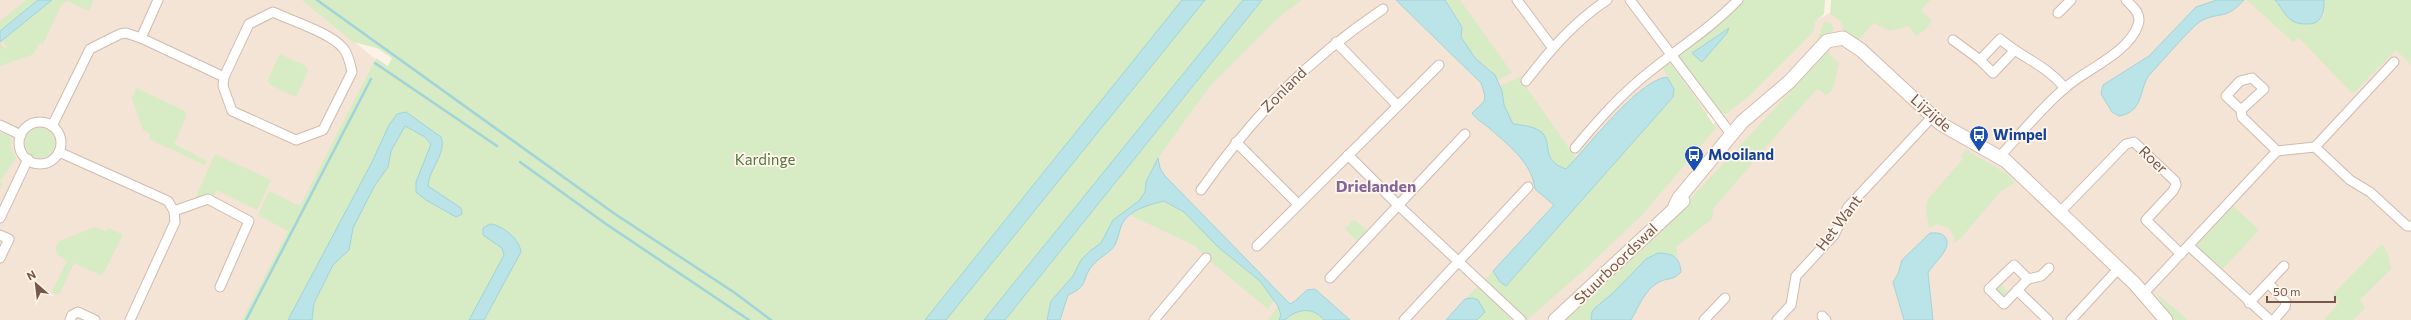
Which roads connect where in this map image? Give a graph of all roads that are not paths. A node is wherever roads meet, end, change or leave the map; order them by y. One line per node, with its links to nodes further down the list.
1 (158, 0): 10 (street)
2 (1517, 0): 13 (street)
3 (1607, 0): 13 (street)
4 (1630, 0): 15 (street)
5 (1738, 0): 15 (street)
6 (2071, 0): 9 (street)
7 (2126, 0): 22 (street)
8 (1382, 9): 12 (street, Zonland)
9 (2058, 13)
10 (141, 38): 19 (street); 27 (street)
11 (1953, 40): 16 (street)
12 (1336, 42): 23 (street); 31 (street, Zonland)
13 (1552, 47): 20 (street)
14 (2014, 51): 16 (street); 16 (street); 22 (street)
15 (1672, 55): 30 (street); 33 (street)
16 (1980, 60)
17 (2394, 62): 32 (street)
18 (1439, 65): 23 (street)
19 (224, 77): 19 (street)
20 (1526, 81)
21 (1789, 82): 25 (street, Lijzijde); 30 (street, Stuurboordswal)
22 (2064, 88): 37 (street)
23 (1397, 105): 36 (street)
24 (2241, 110): 34 (street)
25 (1933, 116): 37 (street, Lijzijde); 73 (street, Het Want)
26 (0, 125): 29 (street)
27 (52, 126): 29 (street); 35 (street)
28 (1465, 134): 42 (street)
29 (21, 135): 38 (street)
30 (1735, 137): 71 (street, Stuurboordswal)
31 (1236, 142): 40 (street, Zonland); 41 (street)
32 (2315, 146): 34 (street); 46 (street)
33 (1575, 148)
34 (2278, 151): 49 (street)
35 (59, 152): 38 (street); 43 (street)
36 (1348, 155): 41 (street); 42 (street)
37 (2000, 156): 44 (street, Lijzijde)
38 (28, 160): 45 (street)
39 (1528, 187): 53 (street)
40 (1201, 190)
41 (1298, 204): 48 (street)
42 (1398, 205): 53 (street); 57 (street)
43 (174, 211): 60 (street); 67 (street)
44 (2059, 213): 50 (street, Roer); 56 (street, Lijzijde)
45 (0, 218)
46 (2411, 226)
47 (0, 235): 51 (street)
48 (1257, 246)
49 (2189, 246): 50 (street); 64 (street)
50 (2181, 254): 62 (street)
51 (0, 258)
52 (1206, 258): 68 (street)
53 (1459, 261): 69 (street); 70 (street)
54 (2284, 266): 59 (street)
55 (2049, 268): 58 (street)
56 (2119, 268): 62 (street, Lijzijde); 75 (street)
57 (1330, 278)
58 (2028, 279): 61 (street); 61 (street)
59 (2268, 284): 64 (street); 78 (street)
60 (220, 287)
61 (2017, 290): 74 (street)
62 (2144, 293): 76 (street, Lijzijde)
63 (1725, 298): 72 (street)
64 (2249, 303): 77 (street)
65 (70, 320): 66 (street)
66 (95, 320)
67 (130, 320)
68 (1154, 320)
69 (1404, 320)
70 (1521, 320)
71 (1555, 320)
72 (1704, 320)
73 (1777, 320)
74 (2048, 320)
75 (2071, 320)
76 (2166, 320)
77 (2270, 320)
78 (2274, 320)

